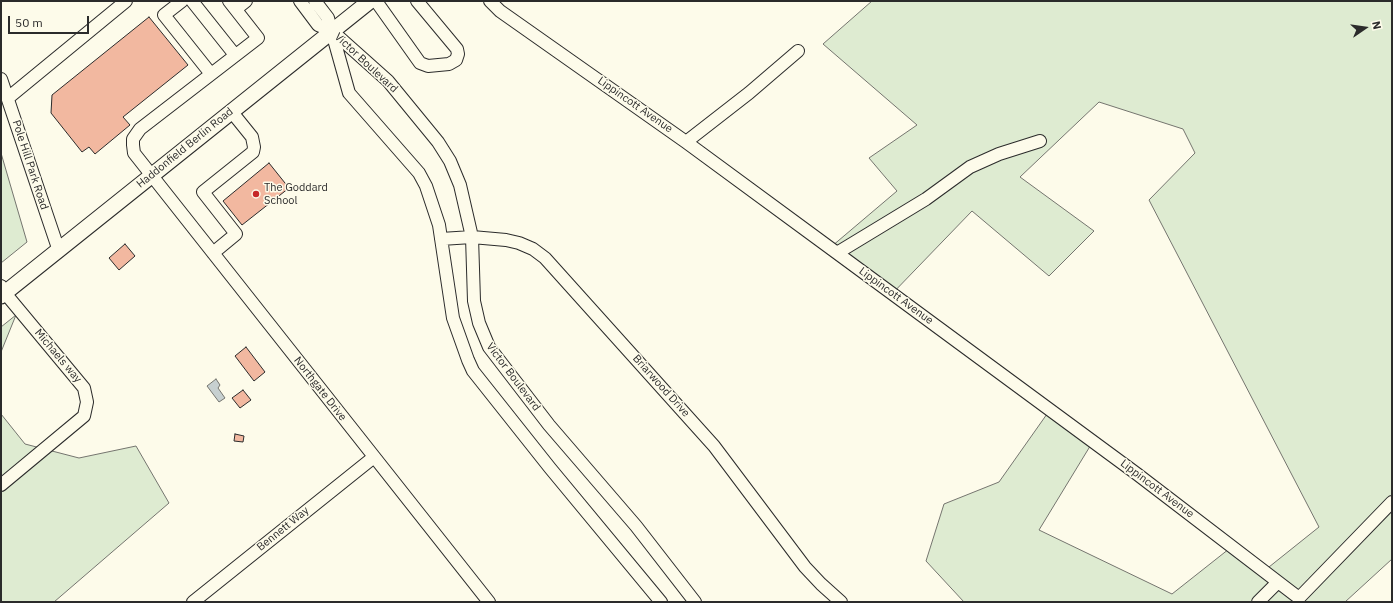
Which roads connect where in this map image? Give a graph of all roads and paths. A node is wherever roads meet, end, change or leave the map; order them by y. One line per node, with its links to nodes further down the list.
1 (126, 1): 17 (street)
2 (182, 1): 15 (street)
3 (192, 1): 14 (street)
4 (246, 1): 11 (street)
5 (300, 1): 12 (street)
6 (315, 1): 12 (street)
7 (370, 1): 12 (main road, Haddonfield Berlin Road)
8 (376, 1): 9 (street)
9 (417, 1)
10 (490, 1): 20 (street, Lippincott Avenue)
11 (232, 5): 14 (street, Northgate Drive)
12 (332, 31): 18 (main road, Haddonfield Berlin Road); 22 (street, Victor Boulevard); 23 (street, Victor Boulevard)
13 (798, 51): 20 (street)
14 (235, 55): 15 (street, Northgate Drive)
15 (211, 74): 21 (street, Northgate Drive)
16 (1, 79): 17 (street, Pole Hill Park Road)
17 (8, 98): 24 (street, Pole Hill Park Road)
18 (232, 111): 21 (main road, Haddonfield Berlin Road); 25 (street)
19 (1040, 141): 26 (street)
20 (686, 142): 26 (street, Lippincott Avenue)
21 (152, 175): 24 (main road, Haddonfield Berlin Road); 25 (street, Northgate Drive)
22 (472, 237): 23 (street, Briarwood Drive); 35 (street, Victor Boulevard); 36 (street, Briarwood Drive)
23 (441, 239): 34 (street, Victor Boulevard)
24 (59, 251): 27 (main road, Haddonfield Berlin Road)
25 (213, 253): 28 (street, Northgate Drive)
26 (837, 253): 31 (street, Lippincott Avenue)
27 (2, 292): 29 (street, Michaels way)
28 (374, 457): 32 (street, Bennett Way); 33 (street, Northgate Drive)
29 (1, 485)
30 (1392, 502): 31 (street, Lippincott Avenue)
31 (1278, 582): 37 (street)
32 (193, 602)
33 (489, 602)
34 (660, 602)
35 (695, 602)
36 (841, 602)
37 (1258, 602)

